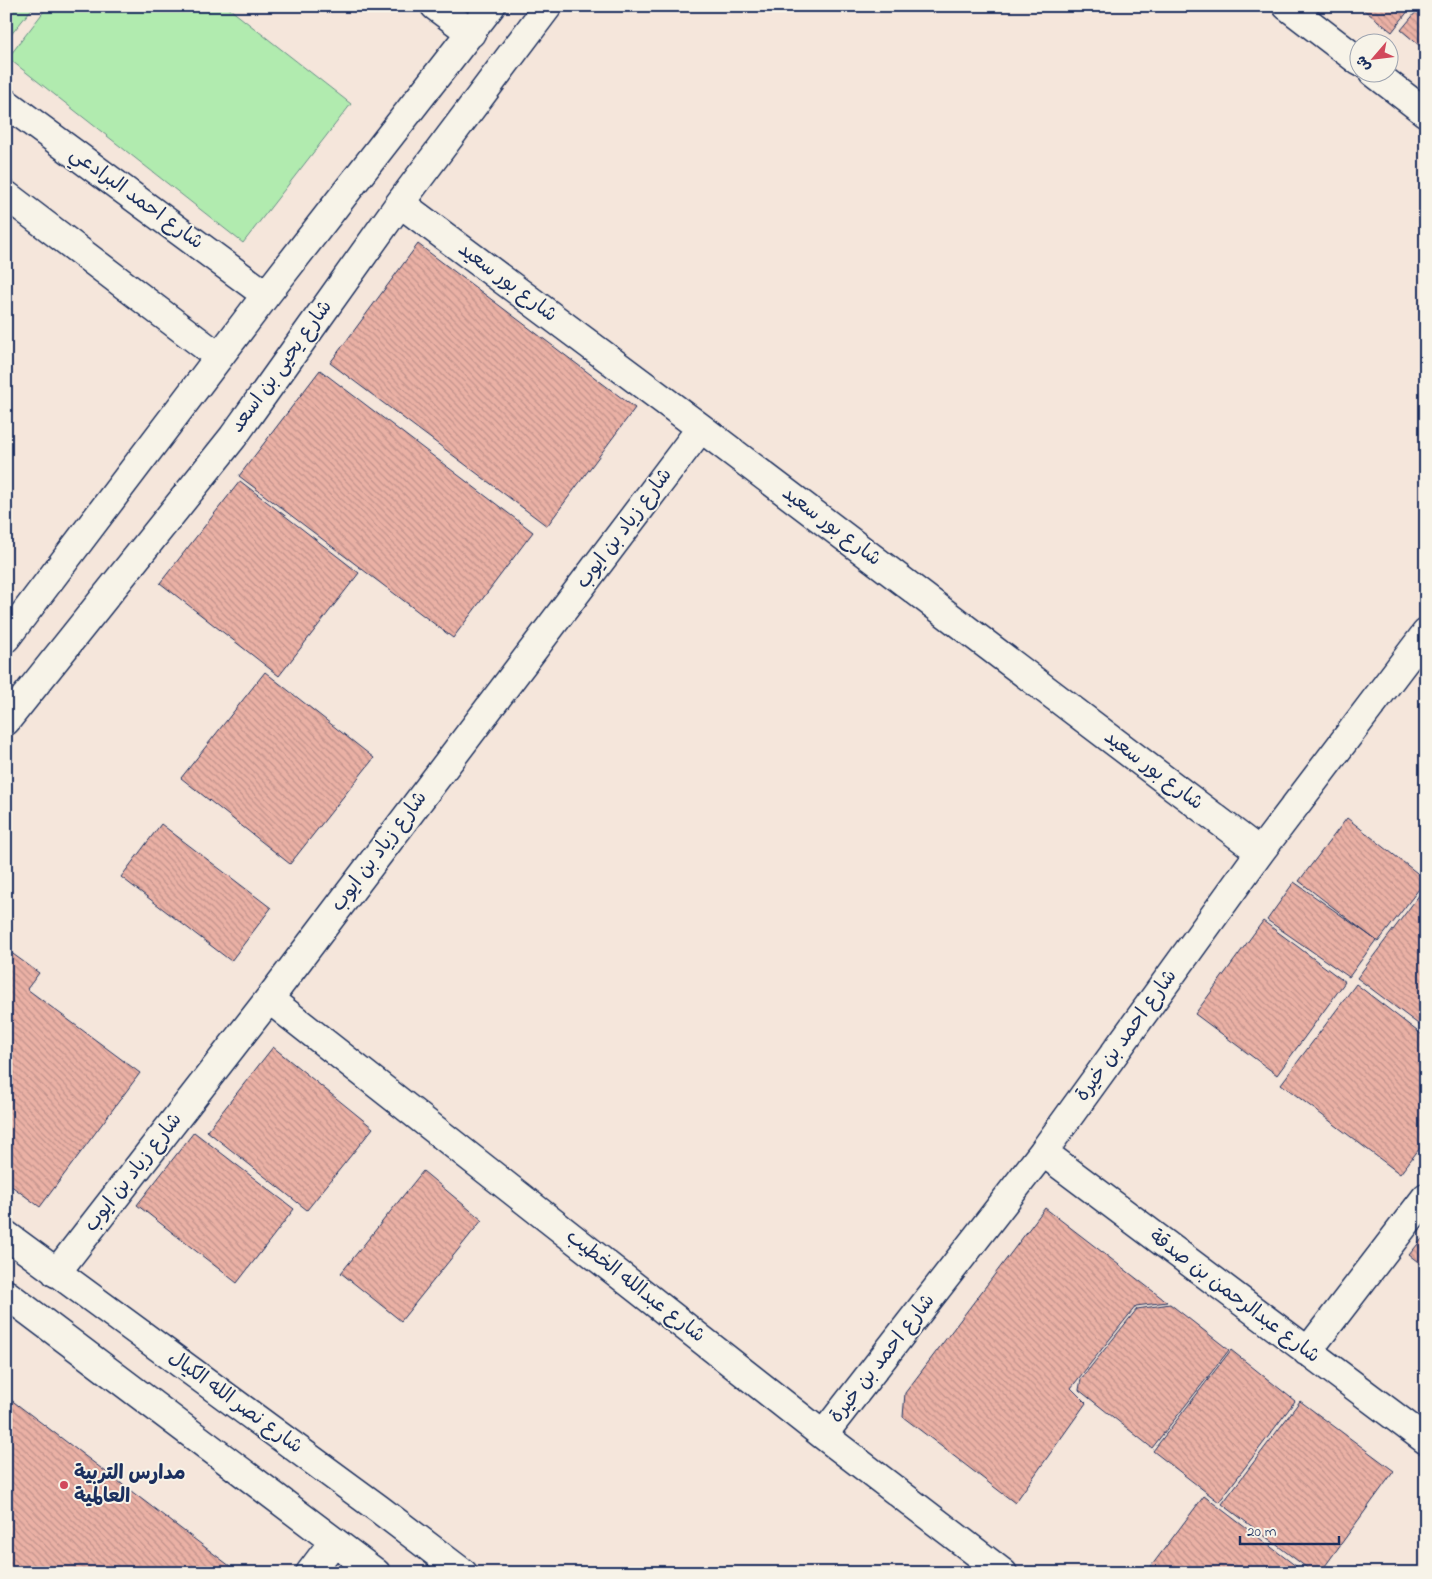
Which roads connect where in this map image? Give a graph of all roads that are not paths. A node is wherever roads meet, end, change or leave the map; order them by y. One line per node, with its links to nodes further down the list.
1 (436, 6): 5 (street)
2 (491, 6): 5 (street)
3 (548, 6): 11 (street, شارع يحيى بن اسعد)
4 (1287, 6): 6 (street)
5 (471, 33): 12 (street)
6 (1350, 54)
7 (1386, 82): 9 (street)
8 (6, 103): 12 (street, شارع احمد البرادعي)
9 (1426, 113)
10 (6, 195): 13 (street)
11 (400, 203): 14 (street, شارع بور سعيد); 17 (street, شارع يحيى بن اسعد)
12 (266, 295): 13 (street)
13 (219, 357): 16 (street)
14 (701, 428): 18 (street, شارع بور سعيد); 19 (street, شارع زياد بن ايوب)
15 (1426, 633): 18 (street, شارع احمد بن خيرة)
16 (6, 638)
17 (6, 721)
18 (1260, 852): 20 (street, شارع احمد بن خيرة)
19 (269, 999): 23 (street, شارع زياد بن ايوب); 26 (street, شارع عبدالله الخطيب)
20 (1043, 1152): 25 (street, شارع عبدالرحمن بن صدقة); 26 (street, شارع احمد بن خيرة)
21 (1426, 1197): 25 (street)
22 (6, 1235): 23 (street, شارع نصر الله الكيال)
23 (56, 1273): 31 (street, شارع نصر الله الكيال)
24 (6, 1294): 28 (street)
25 (1307, 1352): 27 (street, شارع عبدالرحمن بن صدقة)
26 (823, 1435): 32 (street, شارع عبدالله الخطيب)
27 (1426, 1440)
28 (334, 1541): 29 (street); 30 (street)
29 (310, 1573)
30 (376, 1573)
31 (463, 1573)
32 (1003, 1573)

